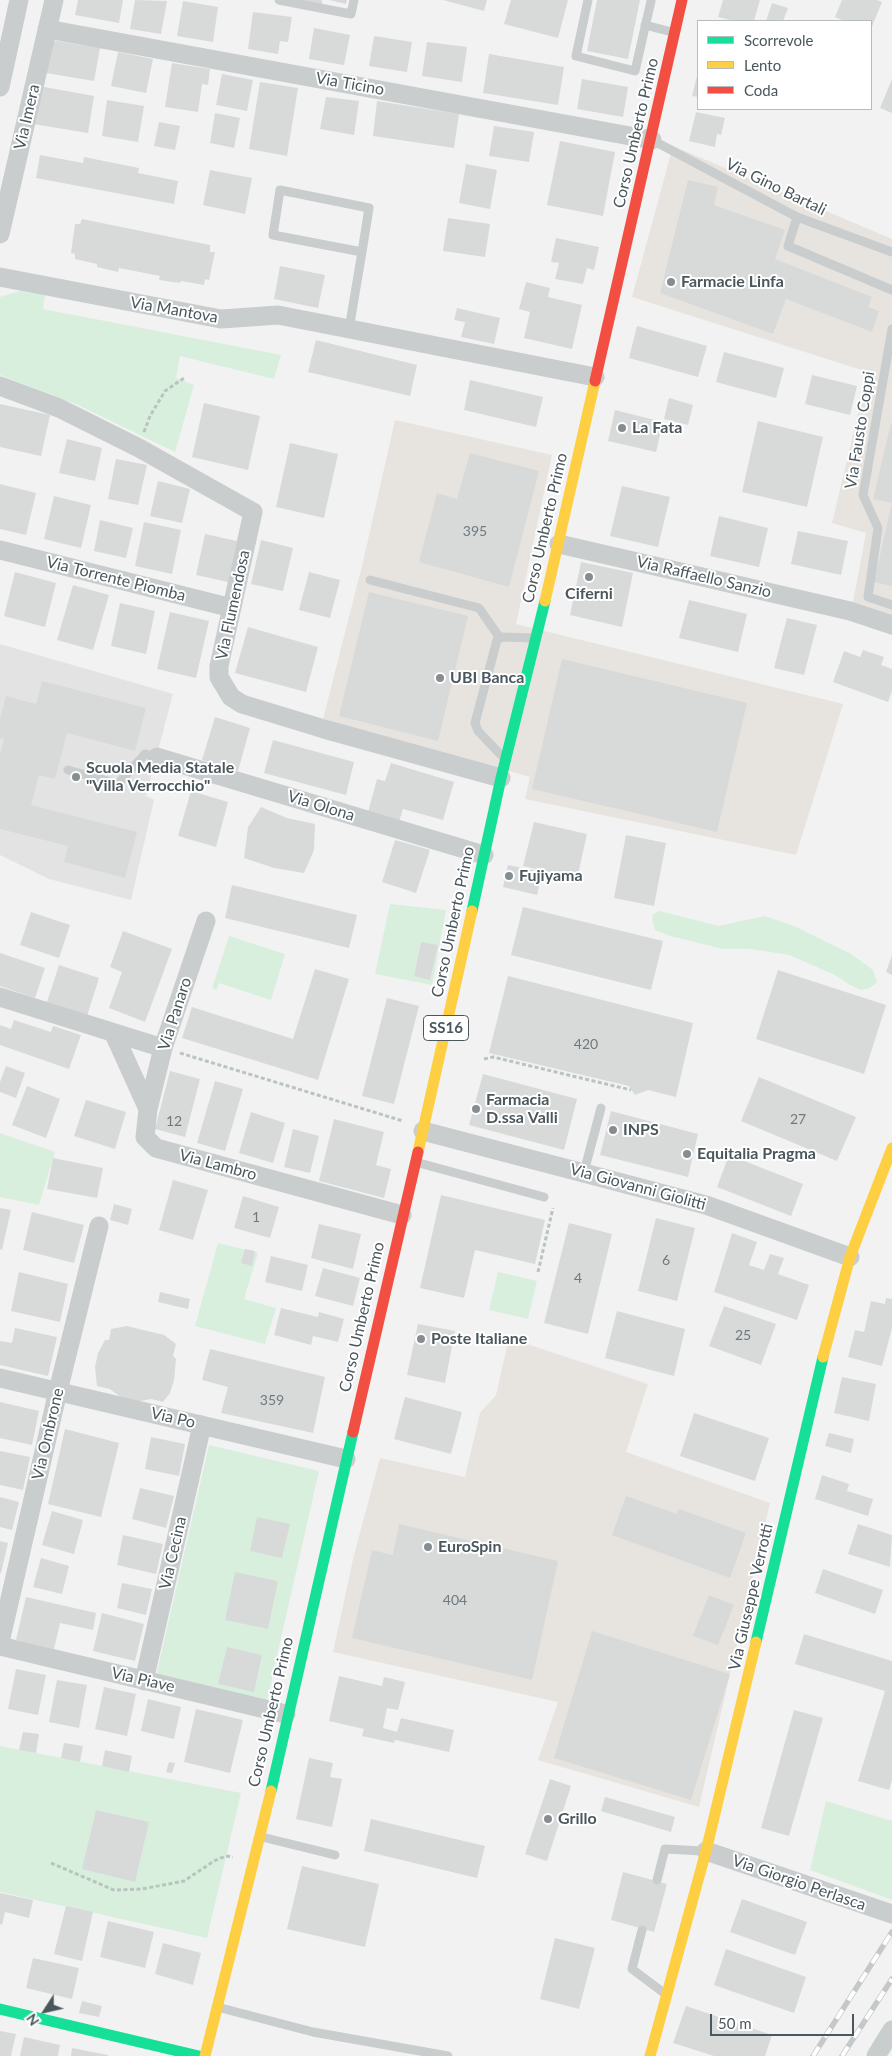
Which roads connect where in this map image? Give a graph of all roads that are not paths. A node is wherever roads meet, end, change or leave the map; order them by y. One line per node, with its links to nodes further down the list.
1 (19, 0): 11 (street)
2 (54, 0): 9 (street, Via Imera)
3 (278, 0): 4 (lane)
4 (354, 0)
5 (588, 0): 8 (lane)
6 (682, 0): 10 (main road, Corso Umberto Primo / SS16)
7 (651, 1): 8 (lane)
8 (645, 25): 10 (lane)
9 (47, 29): 12 (street, Via Ticino); 14 (street, Via Imera)
10 (675, 33): 12 (main road, Corso Umberto Primo / SS16)
11 (0, 87)
12 (652, 140): 13 (lane, Via Gino Bartali); 21 (main road, Corso Umberto Primo / SS16)
13 (797, 217): 16 (lane, Via Gino Bartali); 18 (lane)
14 (0, 234)
15 (362, 252): 15 (lane); 19 (lane)
16 (892, 252)
17 (0, 276): 19 (street, Via Mantova)
18 (892, 290)
19 (349, 329): 21 (street, Via Mantova)
20 (892, 329): 26 (lane, Via Fausto Coppi)
21 (595, 377): 23 (main road, Corso Umberto Primo / SS16)
22 (0, 386): 27 (street, Via Flumendosa)
23 (559, 544): 28 (street, Via Raffaello Sanzio); 30 (main road, Corso Umberto Primo / SS16)
24 (0, 550): 27 (street, Via Torrente Piomba)
25 (370, 580): 29 (lane)
26 (892, 605)
27 (232, 608): 34 (street, Via Flumendosa)
28 (892, 625)
29 (500, 638): 30 (lane); 32 (lane)
30 (536, 638): 32 (main road, Corso Umberto Primo / SS16)
31 (157, 757): 33 (lane); 35 (street, Via Olona)
32 (506, 759): 34 (main road, Corso Umberto Primo / SS16)
33 (68, 770)
34 (501, 778): 35 (main road, Corso Umberto Primo / SS16)
35 (484, 855): 42 (main road, Corso Umberto Primo / SS16)
36 (206, 921): 39 (street, Via Panaro)
37 (0, 997): 38 (street)
38 (114, 1034): 39 (street); 41 (street)
39 (163, 1048): 41 (street, Via Panaro)
40 (601, 1108): 45 (lane)
41 (148, 1109): 47 (street, Via Lambro)
42 (422, 1131): 44 (main road, Corso Umberto Primo / SS16); 45 (street, Via Giovanni Giolitti)
43 (892, 1148): 49 (main road, Via Giuseppe Verrotti)
44 (414, 1162): 46 (lane); 47 (main road, Corso Umberto Primo / SS16)
45 (584, 1172): 49 (street, Via Giovanni Giolitti)
46 (544, 1197)
47 (402, 1215): 53 (main road, Corso Umberto Primo / SS16)
48 (99, 1226): 51 (street, Via Ombrone)
49 (850, 1257): 59 (main road, Via Giuseppe Verrotti)
50 (0, 1378): 51 (street, Via Po)
51 (58, 1391): 52 (street, Via Po); 54 (street, Via Ombrone)
52 (202, 1424): 53 (street, Via Po); 56 (street, Via Cecina)
53 (346, 1459): 57 (main road, Corso Umberto Primo / SS16)
54 (0, 1642)
55 (0, 1646): 56 (street, Via Piave)
56 (144, 1681): 57 (street, Via Piave)
57 (286, 1714): 58 (main road, Corso Umberto Primo / SS16)
58 (259, 1836): 60 (lane); 65 (main road, Corso Umberto Primo / SS16)
59 (706, 1851): 61 (lane); 62 (street, Via Giorgio Perlasca); 64 (main road, Via Giuseppe Verrotti)
60 (335, 1854)
61 (657, 1880)
62 (892, 1914)
63 (642, 1930): 64 (lane)
64 (666, 1995): 71 (main road, Via Giuseppe Verrotti)
65 (218, 2007): 69 (main road, Corso Umberto Primo / SS16); 70 (lane)
66 (0, 2009): 68 (main road)
67 (892, 2030): 72 (street)
68 (199, 2056)
69 (205, 2056)
70 (448, 2056)
71 (650, 2056)
72 (876, 2056)

